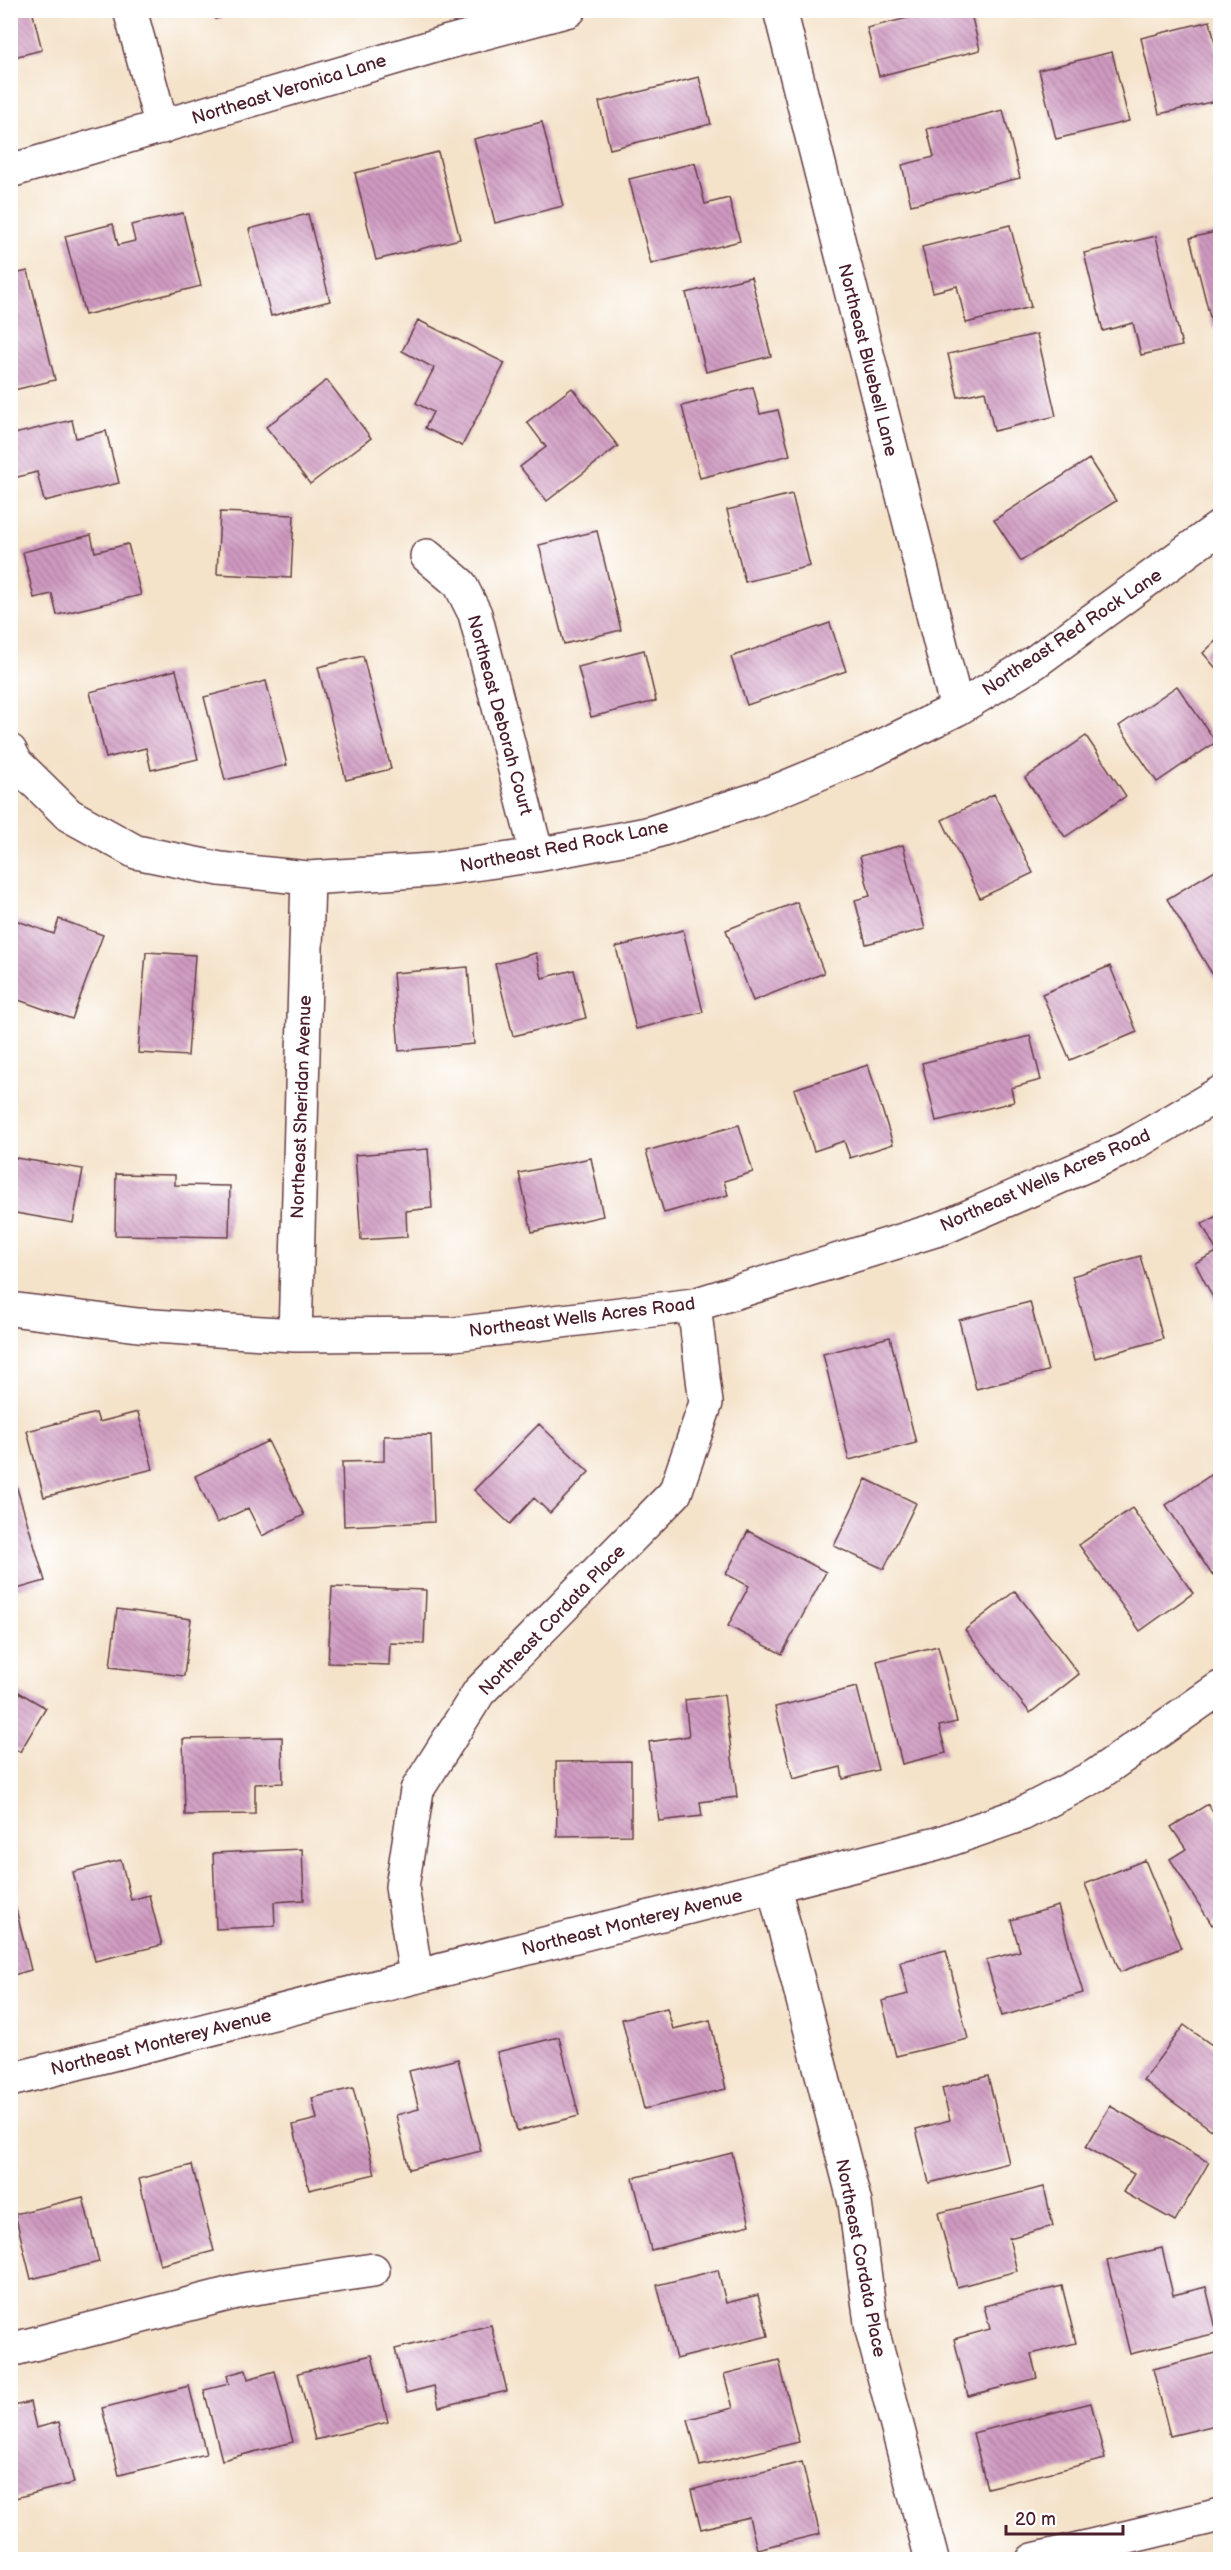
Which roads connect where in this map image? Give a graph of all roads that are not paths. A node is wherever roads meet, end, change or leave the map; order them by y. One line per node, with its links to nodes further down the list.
1 (130, 10): 4 (street)
2 (569, 10): 4 (street, Northeast Veronica Lane)
3 (780, 10): 8 (street, Northeast Bluebell Lane)
4 (162, 127): 5 (street, Northeast Veronica Lane)
5 (10, 171)
6 (1221, 527): 8 (street, Northeast Red Rock Lane)
7 (427, 556): 10 (street, Northeast Deborah Court)
8 (957, 709): 10 (street, Northeast Red Rock Lane)
9 (10, 752): 11 (street, Northeast Red Rock Lane)
10 (537, 855): 11 (street, Northeast Red Rock Lane)
11 (308, 878): 15 (street, Northeast Sheridan Avenue)
12 (1221, 1093): 13 (street, Northeast Wells Acres Road)
13 (694, 1305): 15 (street, Northeast Wells Acres Road); 18 (street, Northeast Cordata Place)
14 (10, 1309): 15 (street, Northeast Wells Acres Road)
15 (295, 1335)
16 (1221, 1688): 17 (street, Northeast Monterey Avenue)
17 (774, 1887): 18 (street, Northeast Monterey Avenue); 23 (street, Northeast Cordata Place)
18 (416, 1976): 19 (street, Northeast Monterey Avenue)
19 (10, 2080)
20 (373, 2270): 21 (street)
21 (10, 2350)
22 (1221, 2515): 24 (street)
23 (932, 2559)
24 (1033, 2559)

